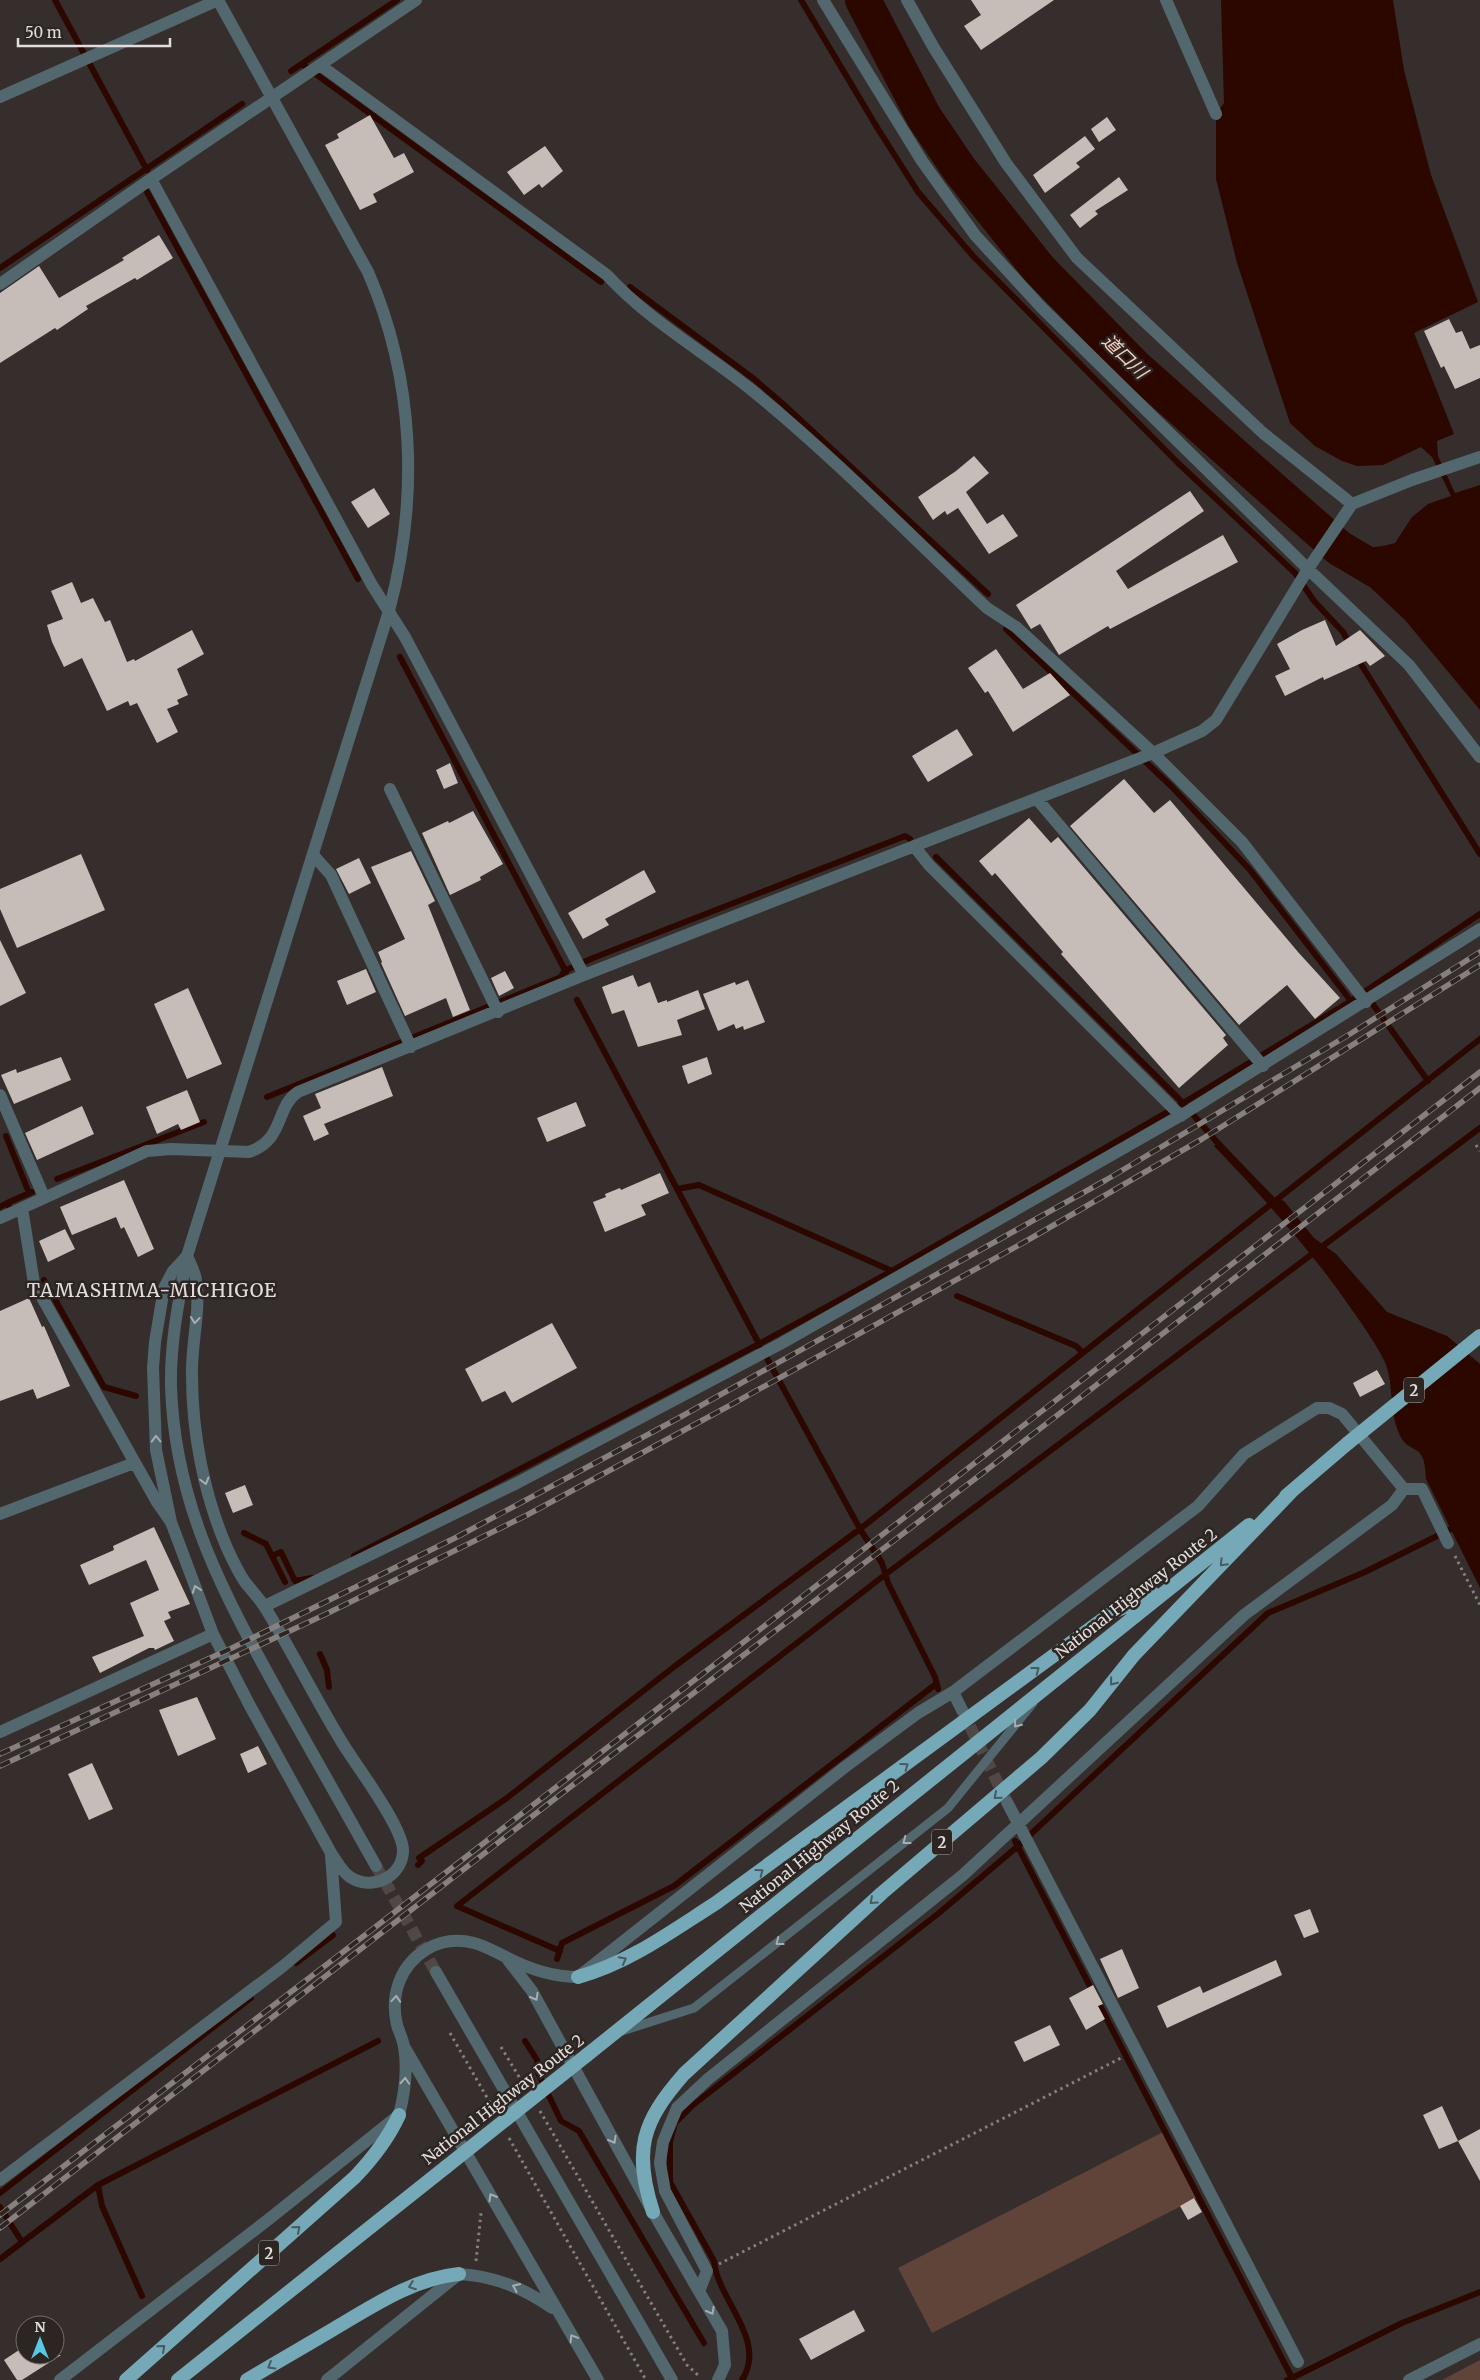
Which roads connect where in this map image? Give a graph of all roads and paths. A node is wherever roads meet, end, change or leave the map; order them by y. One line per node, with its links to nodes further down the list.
1 (218, 0): 7 (street); 8 (street)
2 (416, 0): 6 (street)
3 (823, 0): 14 (street)
4 (907, 0): 13 (street)
5 (1166, 0): 9 (street)
6 (314, 68): 7 (street); 16 (street)
7 (273, 96): 10 (street); 15 (street)
8 (0, 98)
9 (1216, 114)
10 (151, 178): 11 (street); 15 (street)
11 (0, 284)
12 (1480, 457): 13 (street)
13 (1352, 504): 14 (street)
14 (1303, 578): 16 (street); 17 (street)
15 (389, 611): 21 (street); 23 (street)
16 (1145, 756): 19 (street); 24 (street)
17 (1480, 757)
18 (390, 789): 25 (street)
19 (1037, 799): 20 (street); 27 (street)
20 (914, 846): 23 (street); 29 (street)
21 (314, 856): 26 (street); 32 (street)
22 (1480, 929): 24 (street)
23 (580, 968): 25 (street)
24 (1362, 997): 27 (street)
25 (495, 1006): 26 (street)
26 (408, 1041): 32 (street)
27 (1259, 1061): 29 (street)
28 (0, 1095): 30 (street)
29 (1181, 1111): 47 (street)
30 (4, 1118): 34 (street)
31 (1476, 1145): 33 (path)
32 (218, 1151): 34 (street); 37 (street)
33 (1480, 1151)
34 (44, 1197): 35 (street)
35 (22, 1208): 36 (street); 39 (street)
36 (0, 1218)
37 (187, 1256): 43 (street, one-way to 37); 47 (street, one-way to 47); 56 (street)
38 (1480, 1336): 40 (highway, National Highway Route 2 / 2, bridge)
39 (134, 1463): 42 (street); 43 (street)
40 (1293, 1490): 45 (highway, National Highway Route 2 / 2); 71 (highway, 2, one-way to 71)
41 (1404, 1490): 44 (street); 50 (street); 54 (street)
42 (0, 1514)
43 (172, 1522): 48 (street, one-way to 43)
44 (1448, 1542): 46 (path)
45 (1172, 1586): 49 (highway, National Highway Route 2 / 2); 59 (highway, 2, one-way to 45)
46 (1480, 1605)
47 (265, 1606): 55 (street)
48 (213, 1634): 52 (street); 55 (street)
49 (1047, 1686): 61 (highway, National Highway Route 2 / 2); 61 (lane, one-way to 61)
50 (953, 1692): 51 (street); 59 (street)
51 (962, 1710)
52 (0, 1732)
53 (1008, 1802): 54 (street)
54 (1021, 1828): 74 (street); 77 (street)
55 (331, 1853): 70 (street)
56 (376, 1866)
57 (506, 1958): 59 (street); 63 (street, one-way to 57); 71 (street, one-way to 71)
58 (436, 1972): 86 (street)
59 (578, 1977)
60 (446, 2026): 67 (path)
61 (615, 2033): 81 (highway, National Highway Route 2 / 2, bridge)
62 (499, 2044): 65 (path)
63 (404, 2046): 68 (street, one-way to 63); 75 (street, one-way to 63)
64 (1123, 2057): 72 (path)
65 (529, 2093)
66 (539, 2109): 78 (path)
67 (495, 2112)
68 (399, 2115): 79 (street); 80 (highway, 2, one-way to 68)
69 (505, 2130): 85 (path)
70 (4, 2178)
71 (653, 2212): 74 (street)
72 (716, 2266)
73 (459, 2274): 75 (street, one-way to 73); 82 (highway, one-way to 82); 83 (street)
74 (700, 2289): 87 (street, one-way to 87)
75 (557, 2312): 84 (street, one-way to 75)
76 (1480, 2344): 88 (street)
77 (1298, 2362)
78 (700, 2377)
79 (60, 2380)
80 (126, 2380)
81 (178, 2380)
82 (247, 2380)
83 (327, 2380)
84 (598, 2380)
85 (646, 2380)
86 (672, 2380)
87 (718, 2380)
88 (1409, 2380)

